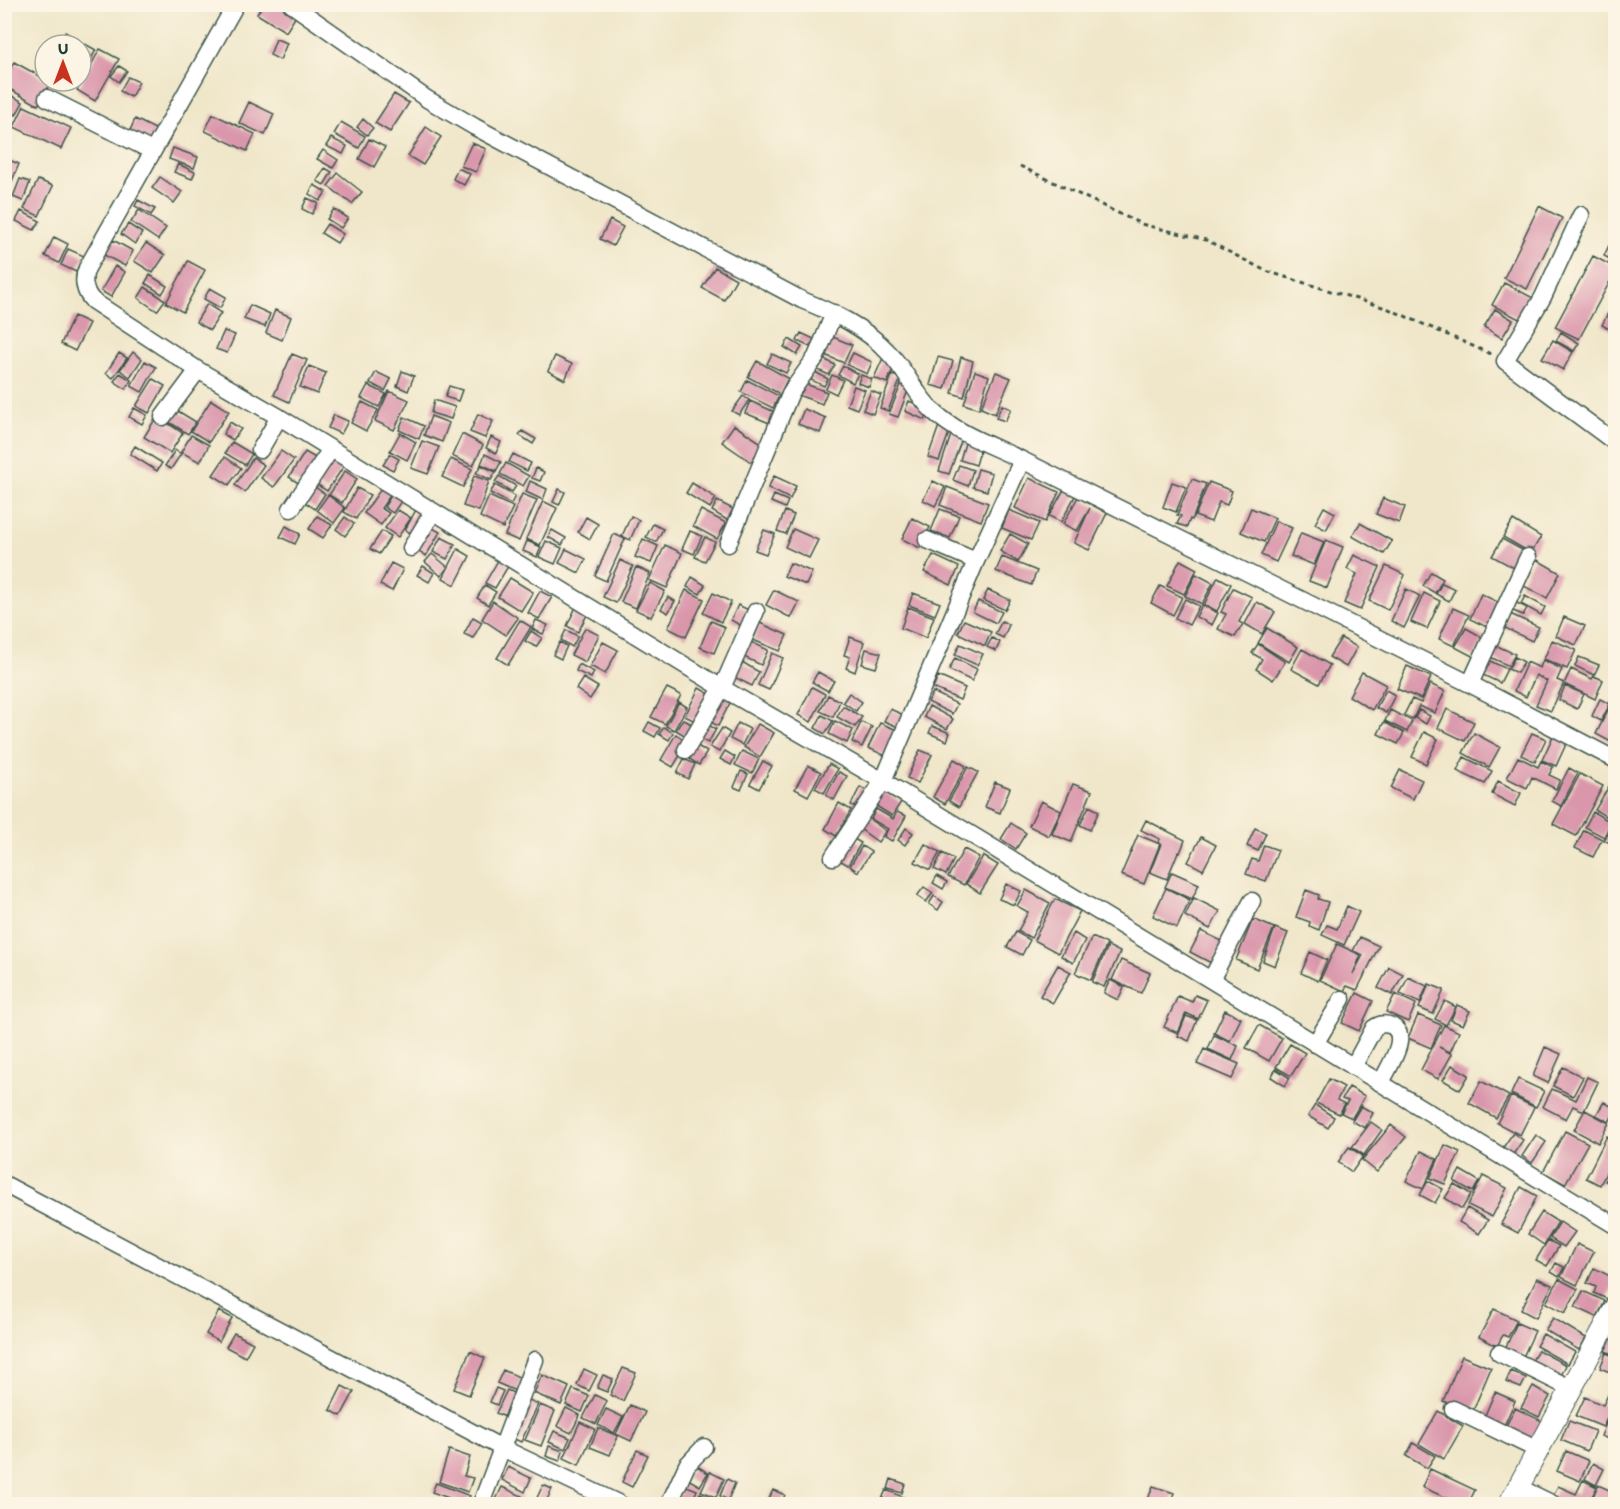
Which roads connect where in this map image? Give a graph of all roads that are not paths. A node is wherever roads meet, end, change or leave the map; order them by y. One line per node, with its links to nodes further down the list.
1 (236, 4): 4 (street)
2 (291, 4): 6 (street)
3 (47, 98): 4 (street)
4 (152, 151): 7 (street)
5 (1581, 215): 10 (street)
6 (834, 313): 13 (street); 17 (street)
7 (198, 370): 8 (street); 9 (street)
8 (163, 417)
9 (279, 417): 11 (street); 12 (street)
10 (1616, 443)
11 (331, 448): 14 (street); 15 (street)
12 (260, 450)
13 (1022, 460): 20 (street); 22 (street)
14 (291, 509)
15 (433, 512): 18 (street); 23 (street)
16 (927, 540): 20 (street)
17 (728, 544)
18 (411, 548)
19 (1528, 557): 22 (street)
20 (976, 561): 26 (street)
21 (756, 611): 23 (street)
22 (1470, 684): 25 (street)
23 (722, 688): 24 (street); 26 (street)
24 (686, 750)
25 (1616, 760)
26 (883, 781): 27 (street); 29 (street)
27 (833, 857)
28 (1251, 902): 29 (street)
29 (1211, 980): 31 (street)
30 (1342, 999): 31 (street)
31 (1315, 1044): 32 (street)
32 (1353, 1067): 33 (street); 33 (street)
33 (1381, 1083): 35 (street)
34 (4, 1184): 42 (street)
35 (1616, 1227)
36 (1616, 1306): 39 (main road)
37 (1499, 1353): 39 (street)
38 (535, 1360): 42 (street)
39 (1570, 1388): 43 (main road)
40 (1453, 1409): 43 (street)
41 (704, 1447): 47 (street)
42 (502, 1448): 45 (street); 46 (street)
43 (1538, 1450): 44 (main road)
44 (1514, 1496): 48 (street)
45 (481, 1504)
46 (620, 1504)
47 (669, 1504)
48 (1553, 1504)

